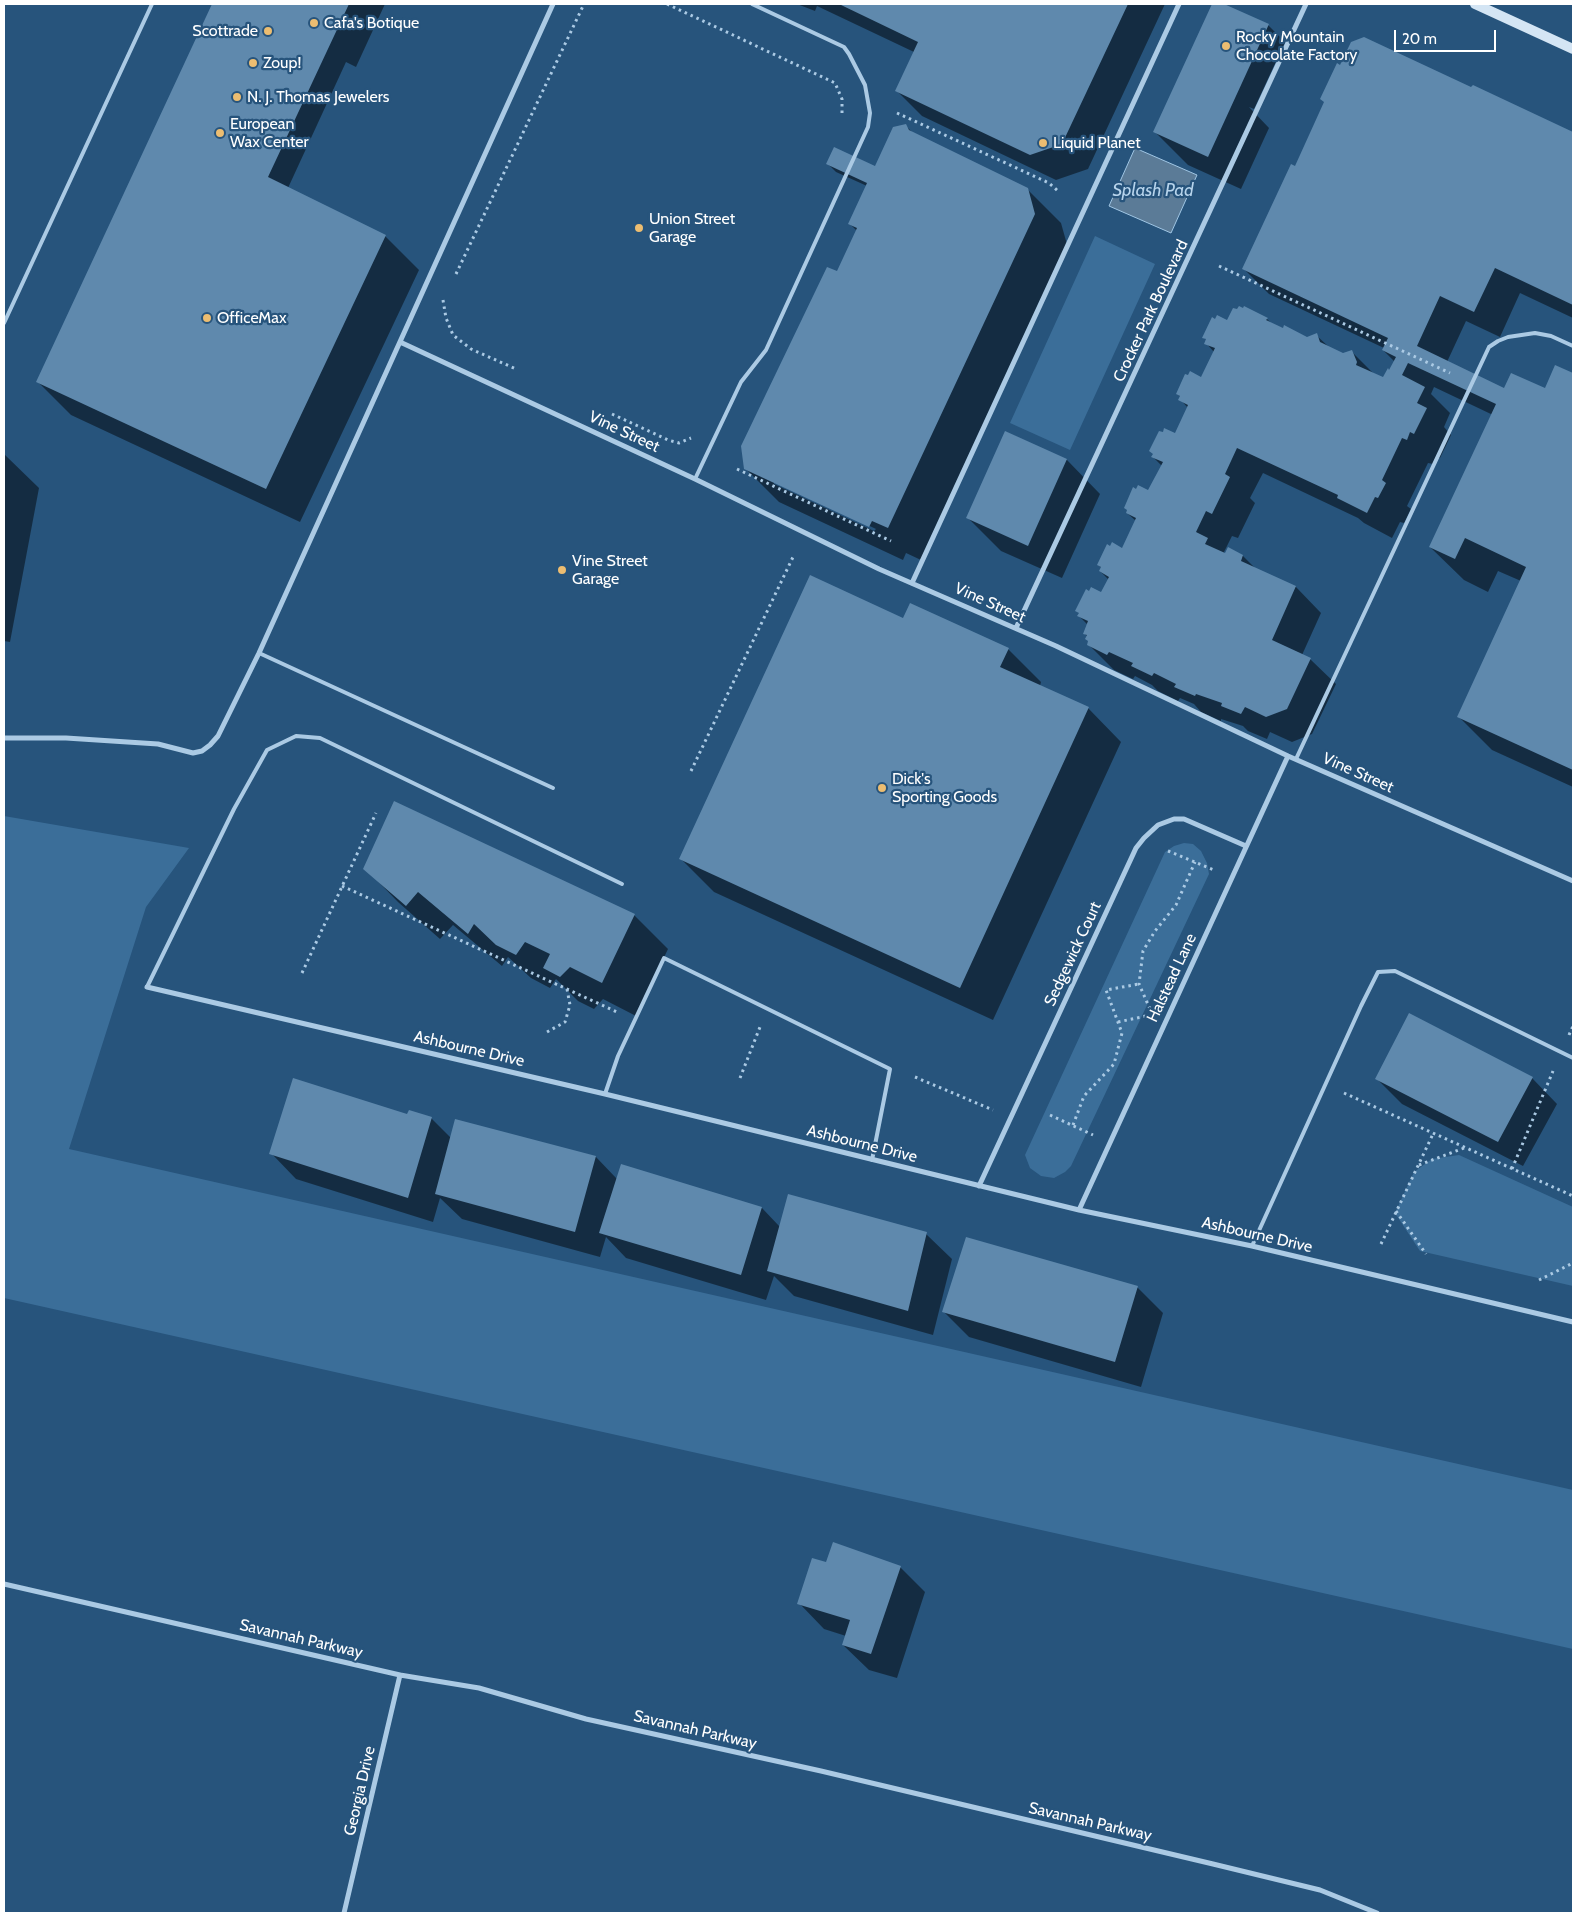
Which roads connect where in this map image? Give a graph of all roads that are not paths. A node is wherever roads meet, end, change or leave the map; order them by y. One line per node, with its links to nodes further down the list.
1 (152, 4): 8 (lane)
2 (553, 4): 9 (street)
3 (752, 4): 11 (lane)
4 (1179, 4): 12 (street)
5 (1306, 4): 13 (street, Crocker Park Boulevard)
6 (1475, 4): 7 (street)
7 (1573, 49)
8 (4, 323)
9 (400, 342): 11 (street, Vine Street); 14 (street)
10 (1573, 346): 17 (lane)
11 (695, 479): 12 (street, Vine Street)
12 (912, 583): 13 (street, Vine Street)
13 (1016, 628): 16 (street, Vine Street)
14 (259, 653): 15 (street); 18 (lane)
15 (4, 738)
16 (1288, 756): 17 (street, Vine Street); 19 (street, Halstead Lane)
17 (1296, 759): 20 (street, Vine Street)
18 (552, 788)
19 (1246, 846): 26 (street, Sedgewick Court); 27 (street, Halstead Lane)
20 (1573, 881)
21 (622, 884): 22 (lane)
22 (147, 986): 24 (street, Ashbourne Drive)
23 (1573, 1058): 28 (lane)
24 (605, 1094): 25 (street, Ashbourne Drive); 25 (lane)
25 (872, 1160): 26 (street, Ashbourne Drive)
26 (979, 1186): 27 (street, Ashbourne Drive)
27 (1079, 1210): 28 (street, Ashbourne Drive)
28 (1252, 1246): 29 (street, Ashbourne Drive)
29 (1573, 1322)
30 (4, 1584): 31 (street, Savannah Parkway)
31 (400, 1674): 32 (street, Georgia Drive); 33 (street, Savannah Parkway)
32 (344, 1913)
33 (1377, 1913)

